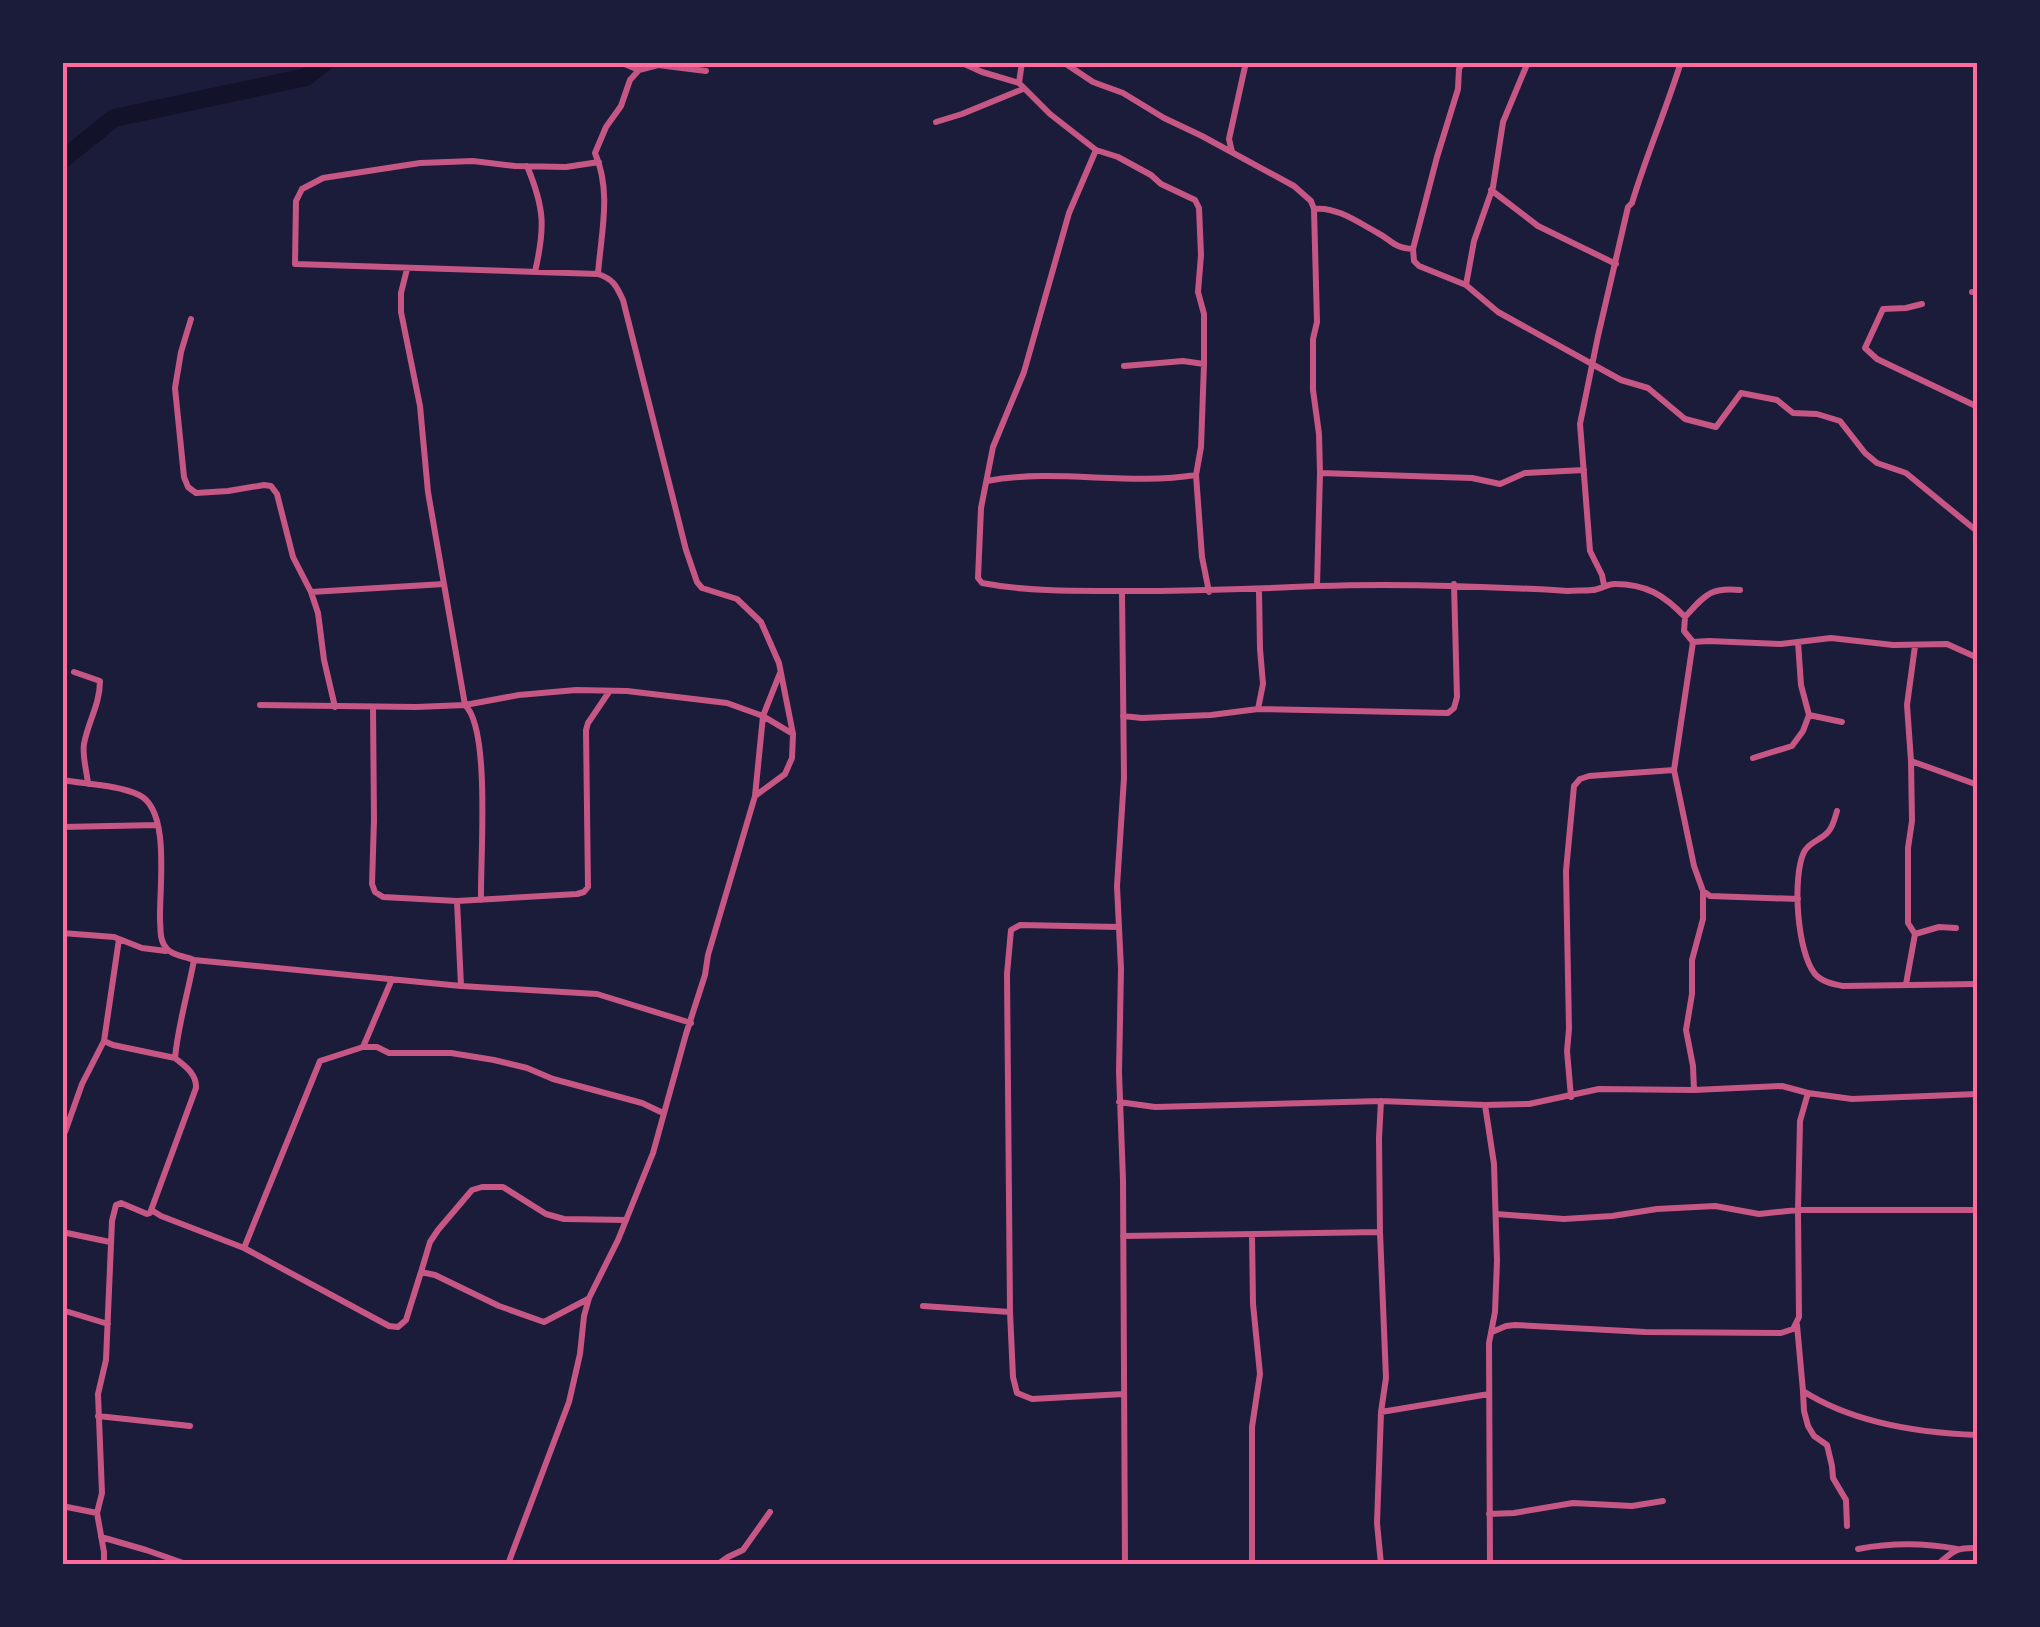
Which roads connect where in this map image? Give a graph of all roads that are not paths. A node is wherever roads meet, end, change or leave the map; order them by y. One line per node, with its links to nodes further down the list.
1 (609, 62): 9 (street)
2 (960, 62): 11 (street)
3 (1022, 62): 11 (street)
4 (1062, 62): 14 (street)
5 (1246, 62): 14 (street)
6 (1528, 62): 17 (street)
7 (1462, 63): 19 (street)
8 (1678, 64): 20 (street)
9 (639, 70): 10 (street); 15 (street)
10 (706, 71)
11 (1021, 86): 12 (street); 13 (street)
12 (936, 122)
13 (1096, 150): 27 (street); 34 (street)
14 (1232, 153): 18 (street)
15 (598, 162): 16 (street); 23 (street)
16 (528, 166): 21 (street); 22 (street)
17 (1491, 190): 20 (street); 24 (street)
18 (1314, 210): 19 (street); 32 (street)
19 (1413, 249): 24 (street)
20 (1616, 264): 28 (street)
21 (407, 269): 22 (street); 36 (street)
22 (536, 272): 23 (street)
23 (598, 274): 51 (street)
24 (1466, 285): 28 (street)
25 (1922, 304): 30 (street)
26 (191, 319): 43 (street)
27 (1204, 364): 29 (street); 33 (street)
28 (1591, 364): 31 (street); 35 (street)
29 (1124, 366)
30 (1978, 407)
31 (1584, 470): 32 (street); 38 (street)
32 (1320, 473): 39 (street)
33 (1196, 475): 34 (street); 44 (street)
34 (987, 481): 42 (street)
35 (1978, 532)
36 (444, 584): 43 (street); 53 (street)
37 (1454, 584): 38 (street); 39 (street); 57 (street)
38 (1604, 585): 45 (street)
39 (1317, 586): 40 (street)
40 (1259, 590): 44 (street); 57 (street)
41 (1740, 590): 45 (street)
42 (1122, 591): 44 (street); 59 (street)
43 (311, 592): 56 (street)
44 (1210, 592)
45 (1685, 616): 46 (street)
46 (1693, 642): 47 (street); 65 (street)
47 (1798, 642): 48 (street); 60 (street)
48 (1914, 646): 49 (street); 64 (street)
49 (1978, 658)
50 (74, 672): 67 (street)
51 (780, 672): 58 (street); 62 (street)
52 (610, 691): 53 (street); 58 (street); 75 (street)
53 (465, 704): 55 (street); 75 (street)
54 (260, 705): 56 (street)
55 (373, 706): 56 (street); 76 (street)
56 (335, 707)
57 (1258, 709): 59 (street)
58 (763, 716): 62 (street); 69 (street)
59 (1122, 716): 77 (street)
60 (1809, 716): 61 (street); 63 (street)
61 (1842, 722)
62 (794, 734): 69 (street)
63 (1754, 758)
64 (1911, 762): 68 (street); 80 (street)
65 (1674, 770): 73 (street); 95 (street)
66 (62, 780): 67 (street)
67 (88, 784): 71 (street)
68 (1978, 785)
69 (755, 796): 88 (street)
70 (1837, 811): 74 (street)
71 (158, 826): 72 (street); 82 (street)
72 (62, 828)
73 (1703, 892): 74 (street); 92 (street)
74 (1798, 899): 85 (street)
75 (481, 900): 76 (street)
76 (457, 901): 87 (street)
77 (1118, 926): 96 (street); 116 (street)
78 (1956, 928): 80 (street)
79 (62, 933): 81 (street)
80 (1915, 934): 85 (street)
81 (119, 938): 82 (street); 89 (street)
82 (168, 951): 83 (street)
83 (194, 960): 84 (street); 91 (street)
84 (392, 979): 87 (street); 90 (street)
85 (1906, 984): 86 (street)
86 (1978, 984)
87 (461, 986): 88 (street)
88 (691, 1024): 99 (street)
89 (104, 1041): 91 (street); 100 (street)
90 (364, 1047): 99 (street); 111 (street)
91 (175, 1058): 103 (street)
92 (1694, 1090): 93 (street); 95 (street)
93 (1808, 1093): 94 (street); 101 (street)
94 (1978, 1094)
95 (1571, 1097): 98 (street)
96 (1120, 1102): 97 (street); 109 (street)
97 (1381, 1102): 98 (street); 107 (street)
98 (1485, 1106): 104 (street)
99 (663, 1113): 105 (street)
100 (62, 1132)
101 (1798, 1210): 102 (street); 104 (street); 118 (street)
102 (1978, 1210)
103 (150, 1213): 110 (street); 111 (street)
104 (1496, 1214): 119 (street)
105 (626, 1220): 112 (street); 113 (street)
106 (62, 1232): 110 (street)
107 (1380, 1232): 108 (street); 123 (street)
108 (1252, 1234): 109 (street); 142 (street)
109 (1124, 1236): 121 (street)
110 (110, 1242): 117 (street)
111 (244, 1248): 112 (street)
112 (421, 1272): 113 (street)
113 (588, 1298): 139 (street)
114 (923, 1306): 116 (street)
115 (62, 1310): 117 (street)
116 (1010, 1312): 121 (street)
117 (108, 1324): 124 (street)
118 (1797, 1325): 119 (street); 120 (street)
119 (1492, 1332): 122 (street)
120 (1803, 1391): 126 (street); 132 (street)
121 (1124, 1394): 141 (street)
122 (1489, 1394): 123 (street); 131 (street)
123 (1380, 1412): 143 (street)
124 (98, 1416): 125 (street); 130 (street)
125 (190, 1426)
126 (1978, 1435)
127 (1664, 1501): 131 (street)
128 (62, 1506): 130 (street)
129 (770, 1512): 140 (street)
130 (97, 1514): 133 (street)
131 (1488, 1514): 144 (street)
132 (1847, 1526)
133 (101, 1537): 137 (street); 138 (street)
134 (1978, 1548): 135 (street)
135 (1956, 1549): 136 (street); 145 (street)
136 (1858, 1550)
137 (104, 1564)
138 (186, 1564)
139 (508, 1564)
140 (718, 1564)
141 (1125, 1564)
142 (1252, 1564)
143 (1381, 1564)
144 (1490, 1564)
145 (1938, 1564)

